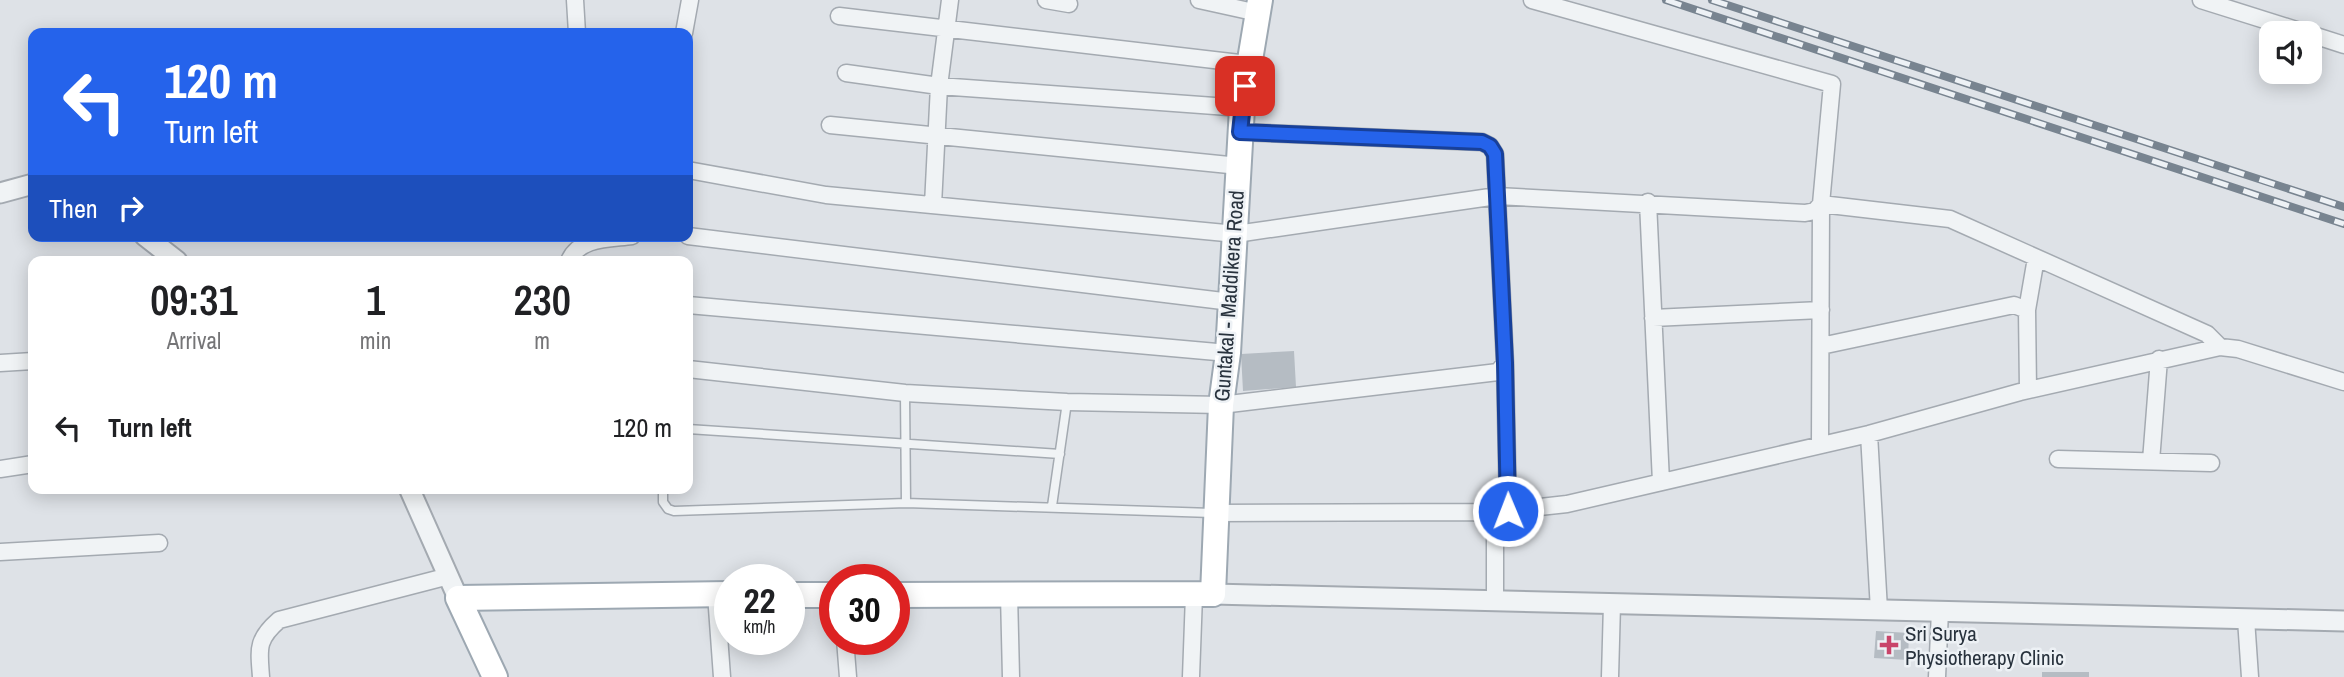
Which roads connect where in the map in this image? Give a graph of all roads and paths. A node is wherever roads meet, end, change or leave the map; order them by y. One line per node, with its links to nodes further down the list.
1 (575, 0): 12 (street)
2 (690, 0): 13 (street)
3 (950, 0): 14 (street)
4 (1046, 0): 8 (street)
5 (1199, 0): 9 (street)
6 (1532, 0): 29 (street)
7 (2201, 0): 11 (street)
8 (1069, 4)
9 (1259, 7): 17 (main road, Guntakal - Maddikera Road)
10 (839, 16): 14 (street)
11 (2267, 21)
12 (577, 28)
13 (685, 28)
14 (947, 28): 17 (street); 19 (street)
15 (2322, 38): 16 (street)
16 (2344, 45)
17 (1248, 64): 20 (main road, Guntakal - Maddikera Road)
18 (846, 73): 19 (street)
19 (939, 86): 20 (street); 22 (street)
20 (1241, 120): 23 (main road, Guntakal - Maddikera Road); 27 (street)
21 (830, 125): 22 (street)
22 (936, 135): 23 (street); 30 (street)
23 (1239, 166): 31 (main road, Guntakal - Maddikera Road)
24 (693, 171): 30 (street)
25 (28, 185): 26 (street)
26 (0, 193)
27 (1497, 196): 28 (street); 31 (street); 49 (street)
28 (1648, 202): 29 (street); 42 (street)
29 (1821, 204): 37 (street); 40 (street)
30 (933, 205): 31 (street)
31 (1236, 234): 38 (main road, Guntakal - Maddikera Road)
32 (693, 237): 38 (street)
33 (153, 242): 35 (street)
34 (587, 242): 36 (street)
35 (171, 256)
36 (571, 256)
37 (2036, 258): 41 (street); 44 (street)
38 (1231, 302): 45 (main road, Guntakal - Maddikera Road)
39 (693, 305): 45 (street)
40 (1821, 310): 42 (street); 43 (street)
41 (2026, 310): 43 (street); 52 (street)
42 (1653, 318): 66 (street)
43 (1821, 346): 59 (street)
44 (2220, 347): 46 (street); 51 (street)
45 (1228, 353): 55 (main road, Guntakal - Maddikera Road)
46 (2159, 359): 52 (street); 62 (street)
47 (28, 361): 48 (street)
48 (0, 363)
49 (1505, 363): 55 (street); 71 (street)
50 (693, 370): 53 (street)
51 (2344, 382)
52 (2028, 390): 57 (street)
53 (905, 393): 54 (street); 58 (lane)
54 (1067, 402): 55 (street); 60 (lane)
55 (1220, 405): 72 (main road, Guntakal - Maddikera Road)
56 (693, 429): 58 (lane)
57 (1869, 434): 59 (street); 82 (street)
58 (905, 442): 60 (lane); 69 (lane)
59 (1821, 445): 66 (street)
60 (1060, 454): 70 (lane)
61 (2058, 459): 62 (street)
62 (2151, 461): 63 (street)
63 (2211, 463)
64 (28, 465): 65 (street)
65 (0, 469)
66 (1661, 482): 71 (street)
67 (412, 494): 75 (street)
68 (663, 494): 69 (lane)
69 (906, 503): 70 (lane)
70 (1052, 506): 72 (lane)
71 (1502, 511): 72 (street); 80 (street)
72 (1218, 513): 79 (main road, Guntakal - Maddikera Road)
73 (159, 543): 74 (street)
74 (0, 552)
75 (454, 587): 76 (main road); 88 (street); 89 (main road)
76 (714, 594)
77 (910, 594): 78 (main road)
78 (1009, 594): 79 (main road); 92 (street)
79 (1204, 594): 80 (street); 93 (street)
80 (1495, 601): 81 (street)
81 (1612, 604): 82 (street); 94 (street)
82 (1879, 610): 83 (street)
83 (1940, 611): 84 (street); 95 (street)
84 (2246, 619): 85 (street); 96 (street)
85 (2344, 621)
86 (722, 655): 90 (street)
87 (846, 655): 91 (street)
88 (261, 677)
89 (495, 677)
90 (722, 677)
91 (848, 677)
92 (1011, 677)
93 (1191, 677)
94 (1610, 677)
95 (1937, 677)
96 (2250, 677)

